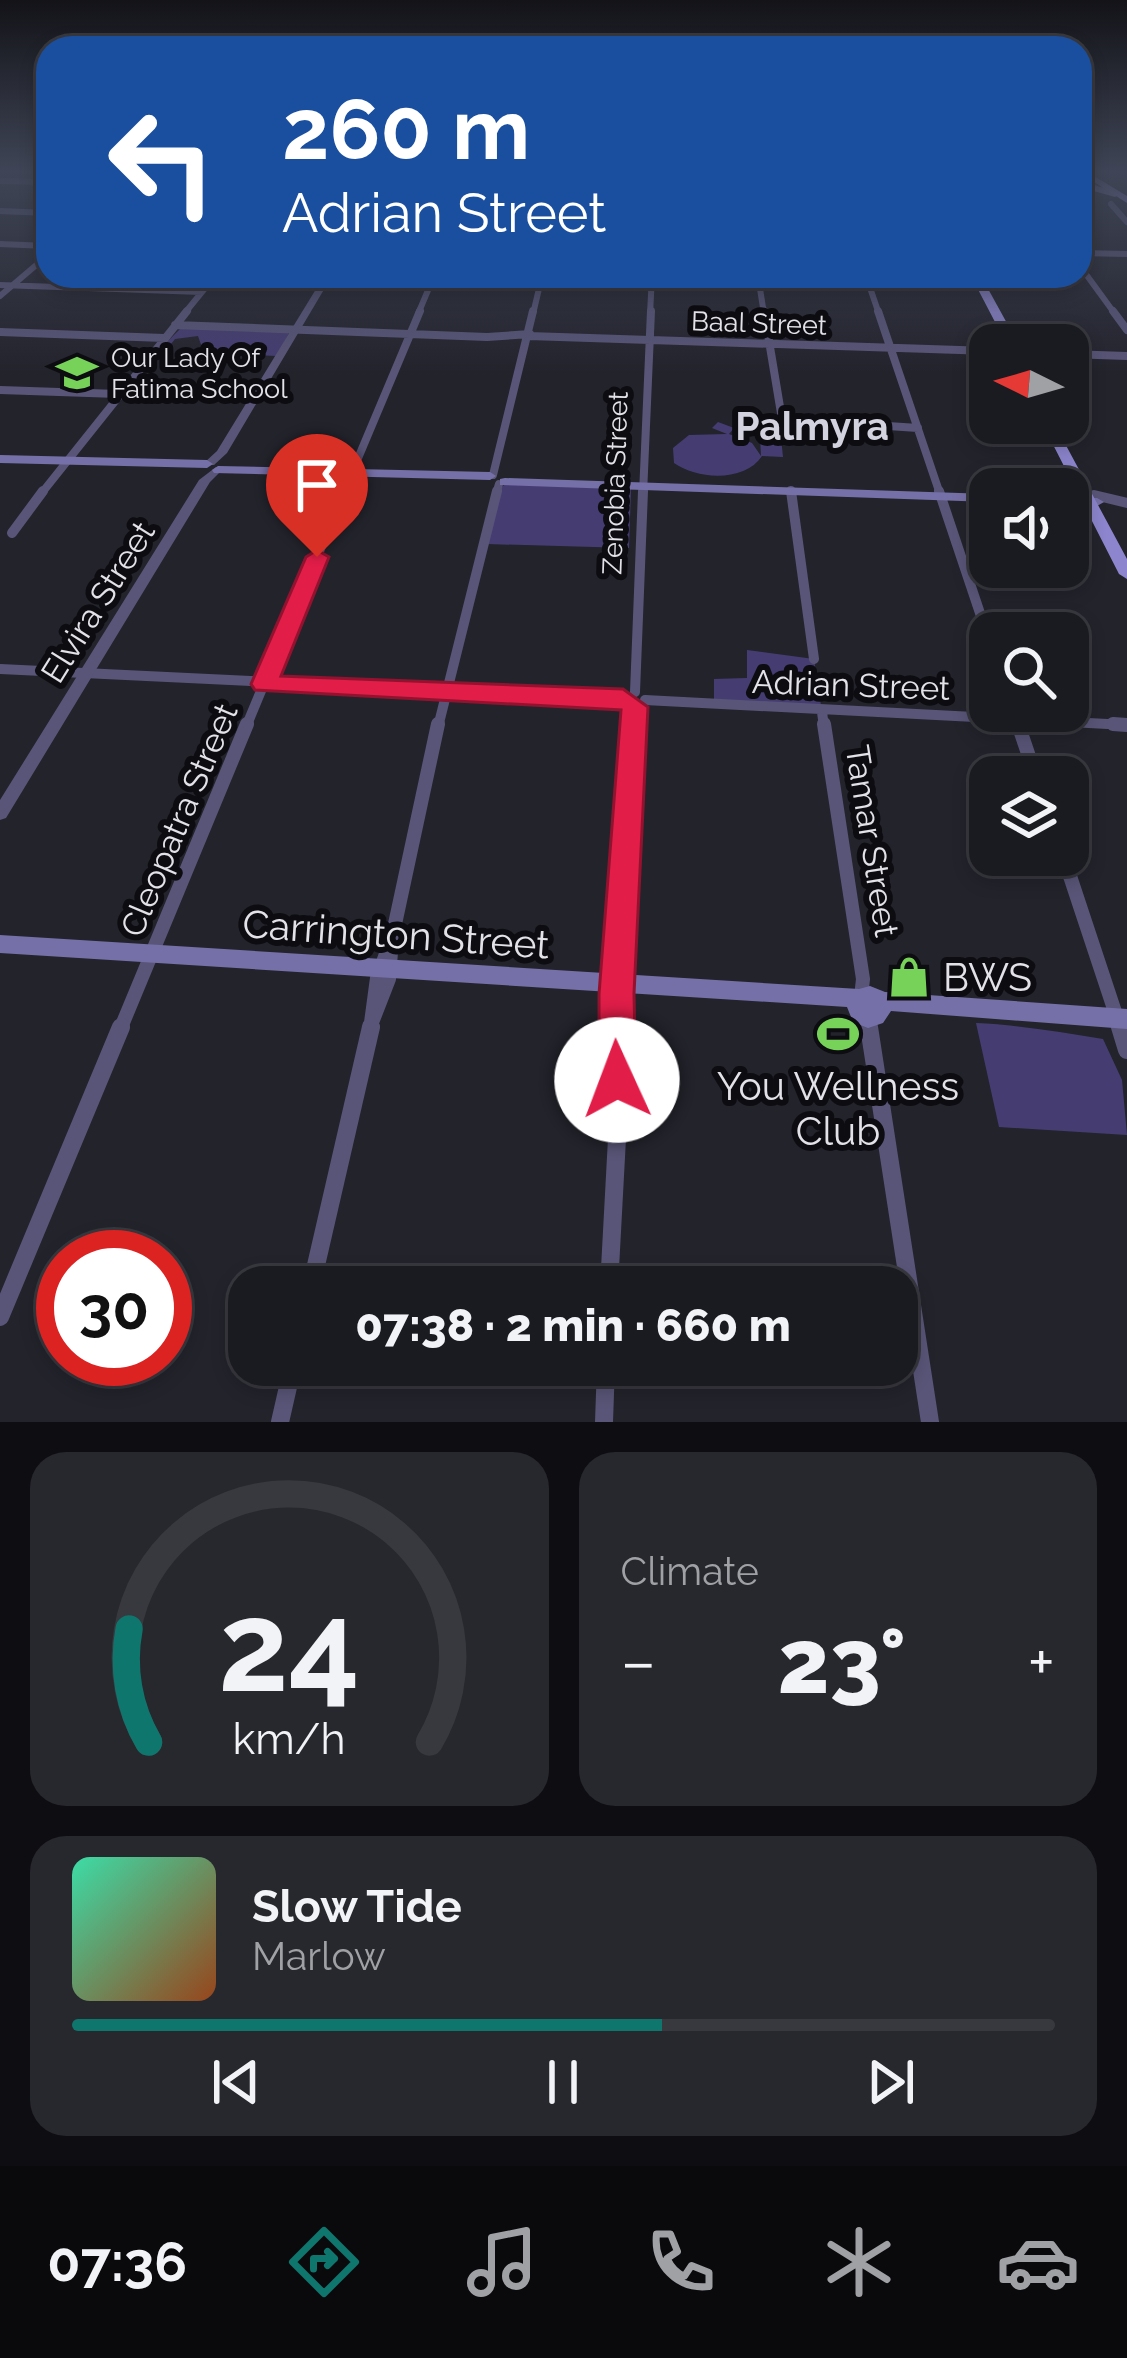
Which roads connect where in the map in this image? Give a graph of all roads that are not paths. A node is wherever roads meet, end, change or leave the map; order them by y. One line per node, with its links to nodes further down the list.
1 (0, 244): 2 (street)
2 (36, 248)
3 (1092, 253): 4 (street)
4 (1127, 254)
5 (36, 262): 8 (street)
6 (1092, 282): 24 (street)
7 (0, 285): 8 (street)
8 (12, 286): 9 (street); 20 (street)
9 (36, 287)
10 (75, 288): 19 (street)
11 (205, 288): 19 (street)
12 (321, 288): 23 (street, Elvira Street)
13 (429, 288): 26 (street, Cleopatra Street)
14 (540, 288): 27 (street)
15 (651, 288): 29 (street, Zenobia Street)
16 (760, 288): 30 (street)
17 (870, 288): 31 (street)
18 (980, 288): 21 (main road)
19 (202, 292): 22 (street)
20 (0, 296)
21 (999, 324)
22 (175, 325): 23 (street, Baal Street); 28 (street)
23 (296, 329): 26 (street, Baal Street); 41 (street, Elvira Street)
24 (1127, 330)
25 (0, 332): 28 (street)
26 (410, 334): 27 (street, Baal Street); 42 (street, Cleopatra Street)
27 (530, 335): 29 (street, Baal Street); 43 (street)
28 (164, 338): 36 (street)
29 (648, 340): 30 (street, Baal Street); 44 (street, Zenobia Street)
30 (768, 344): 31 (street, Baal Street); 37 (street)
31 (891, 348): 32 (street, Baal Street); 37 (street)
32 (969, 350)
33 (1089, 355): 34 (street)
34 (1127, 356)
35 (0, 389): 36 (street)
36 (118, 394): 40 (street)
37 (918, 428): 46 (street)
38 (1063, 444): 49 (main road)
39 (0, 459): 40 (main road)
40 (64, 462): 41 (main road); 51 (street)
41 (210, 467): 42 (main road); 57 (street, Elvira Street)
42 (352, 473): 43 (main road); 58 (street, Cleopatra Street)
43 (498, 479): 44 (main road); 59 (street)
44 (642, 484): 45 (main road); 60 (street, Zenobia Street)
45 (791, 490): 46 (main road); 55 (street)
46 (940, 496): 47 (main road); 54 (street)
47 (969, 497)
48 (1089, 502): 49 (main road)
49 (1095, 502): 50 (street); 52 (main road); 53 (main road)
50 (1126, 503)
51 (12, 533)
52 (1127, 560)
53 (1127, 574)
54 (979, 612)
55 (814, 659)
56 (0, 669): 57 (street, Adrian Street)
57 (85, 674): 58 (street, Adrian Street); 65 (street, Elvira Street)
58 (265, 684): 59 (street, Adrian Street); 68 (street, Cleopatra Street)
59 (445, 693): 60 (street, Adrian Street); 69 (street)
60 (634, 699): 61 (street, Adrian Street); 70 (street, Zenobia Street)
61 (822, 712): 62 (street, Adrian Street); 71 (street, Tamar Street)
62 (969, 714)
63 (1089, 721): 64 (street, Adrian Street)
64 (1127, 724)
65 (0, 814)
66 (1070, 876): 72 (street)
67 (0, 948): 68 (main road, Carrington Street)
68 (151, 957): 69 (main road, Carrington Street); 75 (street, Cleopatra Street)
69 (384, 974): 70 (main road, Carrington Street); 73 (street)
70 (621, 989): 71 (main road, Carrington Street); 74 (street, Zenobia Street)
71 (868, 1006): 72 (main road, Carrington Street); 80 (street, Tamar Street)
72 (1123, 1029)
73 (316, 1266)
74 (610, 1266)
75 (0, 1317)
76 (288, 1386): 78 (street)
77 (605, 1386): 79 (street)
78 (280, 1422)
79 (604, 1422)
80 (930, 1422)

